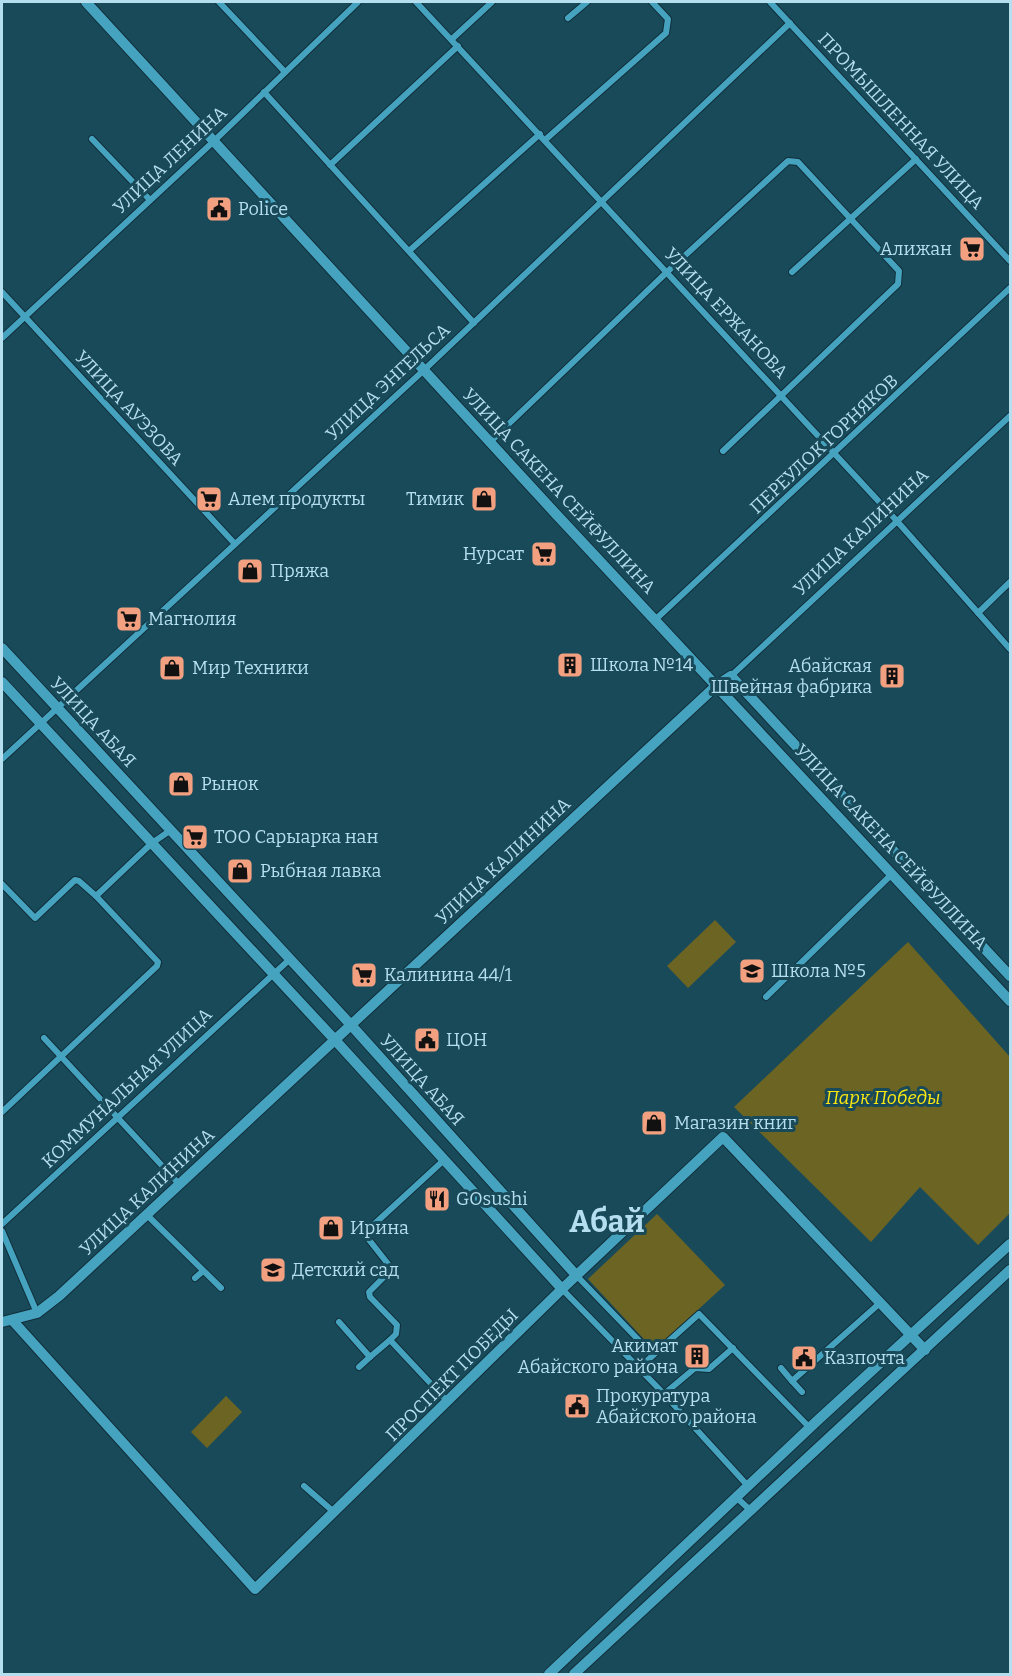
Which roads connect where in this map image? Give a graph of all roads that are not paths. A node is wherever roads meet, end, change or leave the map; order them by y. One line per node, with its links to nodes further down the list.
1 (86, 2): 18 (street, УЛИЦА САКЕНА СЕЙФУЛЛИНА)
2 (219, 2): 13 (street)
3 (358, 2): 13 (street, УЛИЦА ЛЕНИНА)
4 (416, 2): 11 (street, УЛИЦА ЕРЖАНОВА)
5 (492, 2): 11 (street)
6 (587, 2): 9 (street)
7 (652, 2): 17 (street)
8 (770, 2): 10 (street, ПРОМЫШЛЕННАЯ УЛИЦА)
9 (568, 18)
10 (790, 23): 19 (street, ПРОМЫШЛЕННАЯ УЛИЦА); 22 (street, УЛИЦА ЭНГЕЛЬСА)
11 (452, 39): 12 (street, УЛИЦА ЕРЖАНОВА)
12 (458, 46): 15 (street, УЛИЦА ЕРЖАНОВА); 20 (street)
13 (285, 72): 14 (street, УЛИЦА ЛЕНИНА)
14 (264, 92): 18 (street, УЛИЦА ЛЕНИНА); 20 (street)
15 (540, 134): 17 (street, УЛИЦА ЕРЖАНОВА); 24 (street)
16 (92, 140): 21 (street)
17 (545, 140): 22 (street, УЛИЦА ЕРЖАНОВА)
18 (214, 141): 21 (street, УЛИЦА ЛЕНИНА); 33 (street, УЛИЦА САКЕНА СЕЙФУЛЛИНА)
19 (916, 159): 23 (street); 25 (street, ПРОМЫШЛЕННАЯ УЛИЦА)
20 (330, 165): 24 (street)
21 (150, 200): 30 (street, УЛИЦА ЛЕНИНА)
22 (603, 202): 26 (street, УЛИЦА ЕРЖАНОВА); 31 (street, УЛИЦА ЭНГЕЛЬСА)
23 (851, 219): 26 (street); 27 (street); 34 (street)
24 (409, 251): 31 (street)
25 (1011, 261)
26 (667, 272): 34 (street, УЛИЦА ЕРЖАНОВА); 36 (street)
27 (792, 272)
28 (1011, 288): 38 (street, ПЕРЕУЛОК ГОРНЯКОВ)
29 (2, 292): 30 (street, УЛИЦА АУЭЗОВА)
30 (24, 317): 32 (street, УЛИЦА ЛЕНИНА); 40 (street, УЛИЦА АУЭЗОВА)
31 (474, 323): 33 (street, УЛИЦА ЭНГЕЛЬСА)
32 (2, 338)
33 (424, 370): 36 (street, УЛИЦА САКЕНА СЕЙФУЛЛИНА); 40 (street, УЛИЦА ЭНГЕЛЬСА)
34 (781, 395): 37 (street); 38 (street, УЛИЦА ЕРЖАНОВА)
35 (1011, 416): 39 (street, УЛИЦА КАЛИНИНА)
36 (490, 442): 43 (street, УЛИЦА САКЕНА СЕЙФУЛЛИНА)
37 (723, 451)
38 (835, 454): 39 (street, УЛИЦА ЕРЖАНОВА); 43 (street, ПЕРЕУЛОК ГОРНЯКОВ)
39 (896, 520): 42 (street, УЛИЦА ЕРЖАНОВА); 46 (street, УЛИЦА КАЛИНИНА)
40 (235, 544): 49 (street, УЛИЦА ЭНГЕЛЬСА)
41 (1011, 582): 42 (street)
42 (978, 613): 45 (street, УЛИЦА ЕРЖАНОВА)
43 (656, 619): 48 (street, УЛИЦА САКЕНА СЕЙФУЛЛИНА)
44 (2, 648): 49 (street, УЛИЦА АБАЯ)
45 (1011, 649)
46 (731, 676): 48 (street, УЛИЦА КАЛИНИНА); 58 (street, УЛИЦА САКЕНА СЕЙФУЛЛИНА)
47 (2, 682): 50 (street, УЛИЦА АБАЯ)
48 (717, 685): 54 (street, УЛИЦА САКЕНА СЕЙФУЛЛИНА); 63 (street, УЛИЦА КАЛИНИНА)
49 (57, 708): 50 (street, УЛИЦА ЭНГЕЛЬСА); 52 (street, УЛИЦА АБАЯ)
50 (42, 723): 51 (street, УЛИЦА ЭНГЕЛЬСА); 53 (street, УЛИЦА АБАЯ)
51 (2, 759)
52 (171, 830): 53 (street); 57 (street, УЛИЦА АБАЯ)
53 (152, 843): 56 (street); 59 (street, УЛИЦА АБАЯ)
54 (892, 874): 60 (street, УЛИЦА САКЕНА СЕЙФУЛЛИНА); 61 (street)
55 (2, 884): 56 (street)
56 (96, 896): 66 (street)
57 (290, 959): 59 (street, КОММУНАЛЬНАЯ УЛИЦА); 63 (street, УЛИЦА АБАЯ)
58 (1009, 973): 60 (street)
59 (273, 974): 65 (street, УЛИЦА АБАЯ); 68 (street, КОММУНАЛЬНАЯ УЛИЦА)
60 (994, 983): 62 (street, УЛИЦА САКЕНА СЕЙФУЛЛИНА)
61 (766, 997)
62 (1011, 1001)
63 (351, 1025): 65 (street, УЛИЦА КАЛИНИНА); 69 (street, УЛИЦА АБАЯ)
64 (44, 1038): 66 (street)
65 (335, 1040): 70 (street, УЛИЦА АБАЯ); 71 (street, УЛИЦА КАЛИНИНА)
66 (60, 1056): 67 (street); 68 (street)
67 (2, 1112)
68 (117, 1117): 71 (street); 73 (street, КОММУНАЛЬНАЯ УЛИЦА)
69 (459, 1147): 70 (street, УЛИЦА АБАЯ); 78 (street)
70 (444, 1160): 81 (street); 87 (street)
71 (179, 1184): 72 (street, УЛИЦА КАЛИНИНА)
72 (147, 1215): 77 (street); 83 (street, УЛИЦА КАЛИНИНА)
73 (2, 1224)
74 (2, 1231): 83 (street)
75 (1011, 1244): 86 (street)
76 (1011, 1270): 89 (street)
77 (203, 1271): 79 (street); 80 (street)
78 (576, 1275): 81 (street, ПРОСПЕКТ ПОБЕДЫ); 82 (street, ПРОСПЕКТ ПОБЕДЫ); 90 (street)
79 (195, 1278)
80 (220, 1288)
81 (562, 1289): 93 (street); 98 (street, ПРОСПЕКТ ПОБЕДЫ)
82 (880, 1303): 86 (street, ПРОСПЕКТ ПОБЕДЫ); 95 (street)
83 (37, 1313): 84 (street, УЛИЦА КАЛИНИНА)
84 (7, 1321): 105 (street, ПРОСПЕКТ ПОБЕДЫ)
85 (339, 1322): 91 (street)
86 (911, 1335): 89 (street, ПРОСПЕКТ ПОБЕДЫ); 99 (street)
87 (390, 1340): 91 (street); 98 (street)
88 (733, 1348): 90 (street); 97 (street); 99 (street)
89 (925, 1350): 100 (street)
90 (654, 1355): 93 (street)
91 (370, 1357): 92 (street)
92 (359, 1366)
93 (640, 1367): 97 (street)
94 (781, 1368): 95 (street)
95 (792, 1381): 96 (street)
96 (802, 1392)
97 (664, 1394): 102 (street)
98 (448, 1402): 105 (street, ПРОСПЕКТ ПОБЕДЫ)
99 (806, 1431): 100 (street); 102 (street)
100 (816, 1448): 104 (street)
101 (304, 1486): 105 (street)
102 (748, 1486): 103 (street)
103 (736, 1497): 104 (street); 106 (street)
104 (750, 1510): 107 (street)
105 (336, 1514)
106 (563, 1661): 107 (street); 108 (street)
107 (575, 1673)
108 (549, 1674)

